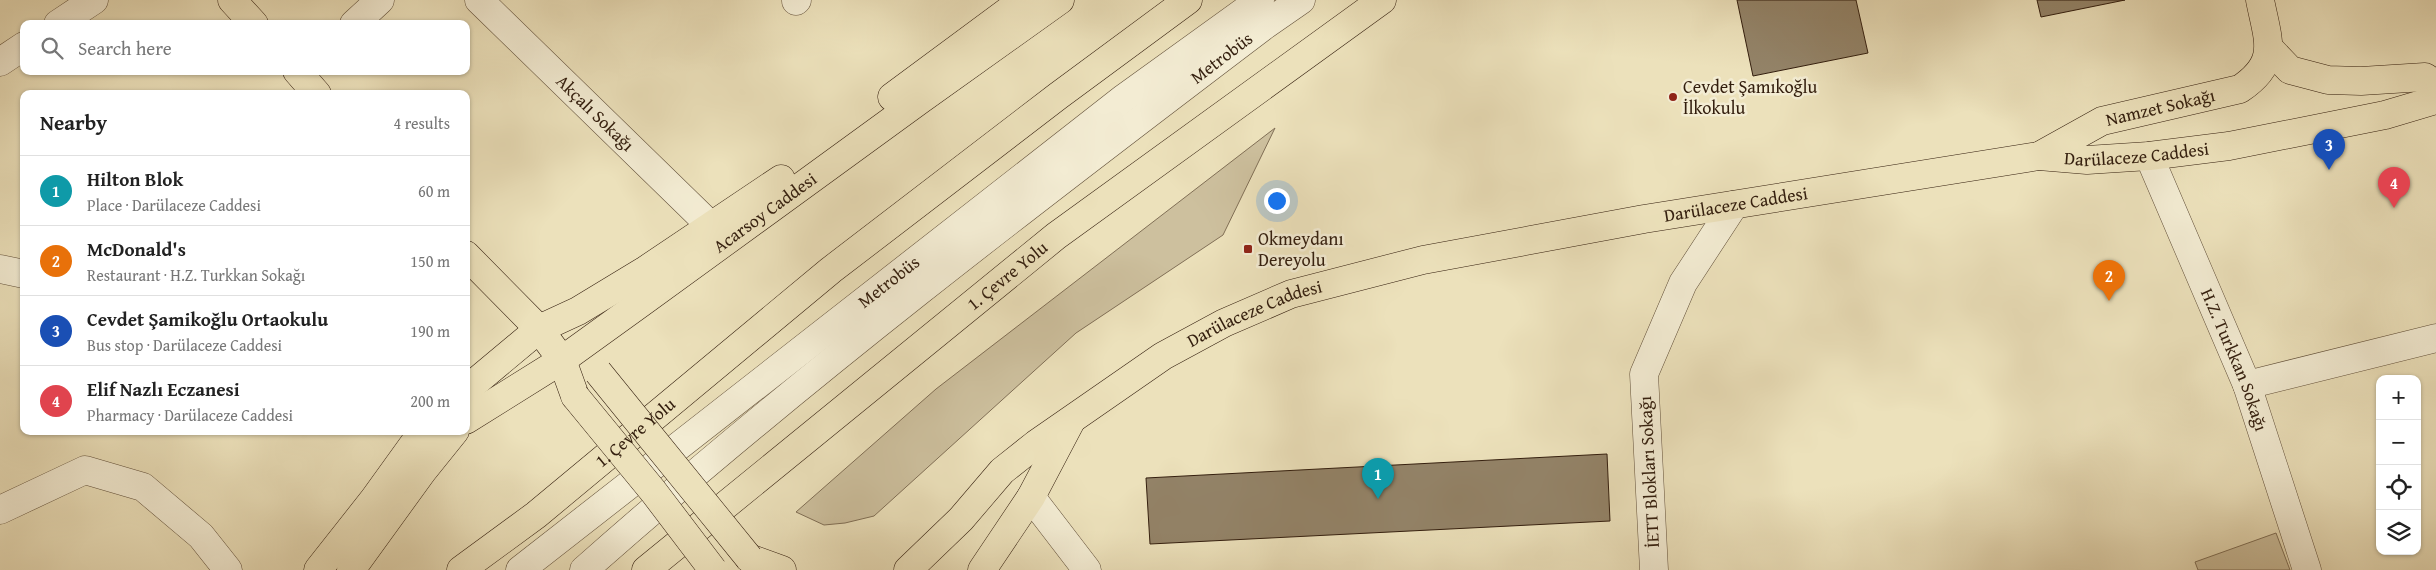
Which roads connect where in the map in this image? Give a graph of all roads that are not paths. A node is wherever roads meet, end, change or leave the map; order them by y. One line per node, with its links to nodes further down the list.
1 (94, 0): 12 (street)
2 (232, 0): 13 (main road)
3 (380, 0): 14 (street)
4 (479, 0): 25 (street, Akçalı Sokağı)
5 (1023, 0): 25 (main road, Acarsoy Caddesi)
6 (1060, 0): 25 (main road, Acarsoy Caddesi)
7 (1188, 0): 46 (main road, 1. Çevre Yolu)
8 (1260, 0): 47 (street, Metrobüs)
9 (1301, 0): 48 (street, Metrobüs)
10 (1382, 0): 49 (main road, 1. Çevre Yolu)
11 (2260, 0): 16 (main road)
12 (64, 20)
13 (250, 20)
14 (358, 20)
15 (20, 49): 17 (street)
16 (2270, 49): 19 (main road); 22 (main road, Namzet Sokağı)
17 (0, 62)
18 (300, 75): 20 (main road)
19 (2436, 84)
20 (314, 90)
21 (2436, 100): 23 (main road, Darülaceze Caddesi)
22 (2039, 156): 23 (main road, Darülaceze Caddesi); 24 (main road, Darülaceze Caddesi)
23 (2148, 156): 32 (street, H.Z. Turkkan Sokağı)
24 (1734, 205): 35 (main road, Darülaceze Caddesi); 56 (street, İETT Blokları Sokağı)
25 (719, 234): 29 (main road, Acarsoy Caddesi); 31 (main road, Acarsoy Caddesi)
26 (470, 259): 29 (main road)
27 (0, 269): 28 (street)
28 (20, 273)
29 (539, 329): 31 (main road); 33 (main road, Acarsoy Caddesi)
30 (2436, 338): 32 (street)
31 (562, 360): 34 (main road, Acarsoy Caddesi); 42 (main road, bridge); 50 (main road, bridge)
32 (2247, 386): 57 (street, H.Z. Turkkan Sokağı)
33 (470, 387)
34 (470, 418)
35 (1071, 421): 38 (main road, Darülaceze Caddesi); 39 (main road, Darülaceze Caddesi)
36 (420, 435): 44 (main road)
37 (452, 435): 45 (main road)
38 (1002, 471): 39 (main road); 41 (main road, Darülaceze Caddesi)
39 (1031, 497): 54 (main road, Darülaceze Caddesi); 55 (street)
40 (0, 510): 43 (street)
41 (935, 545): 52 (main road); 53 (main road, Darülaceze Caddesi)
42 (753, 564): 51 (main road)
43 (228, 570)
44 (318, 570)
45 (351, 570)
46 (461, 570)
47 (520, 570)
48 (584, 570)
49 (646, 570)
50 (713, 570)
51 (782, 570)
52 (890, 570)
53 (908, 570)
54 (982, 570)
55 (1087, 570)
56 (1654, 570)
57 (2307, 570)

